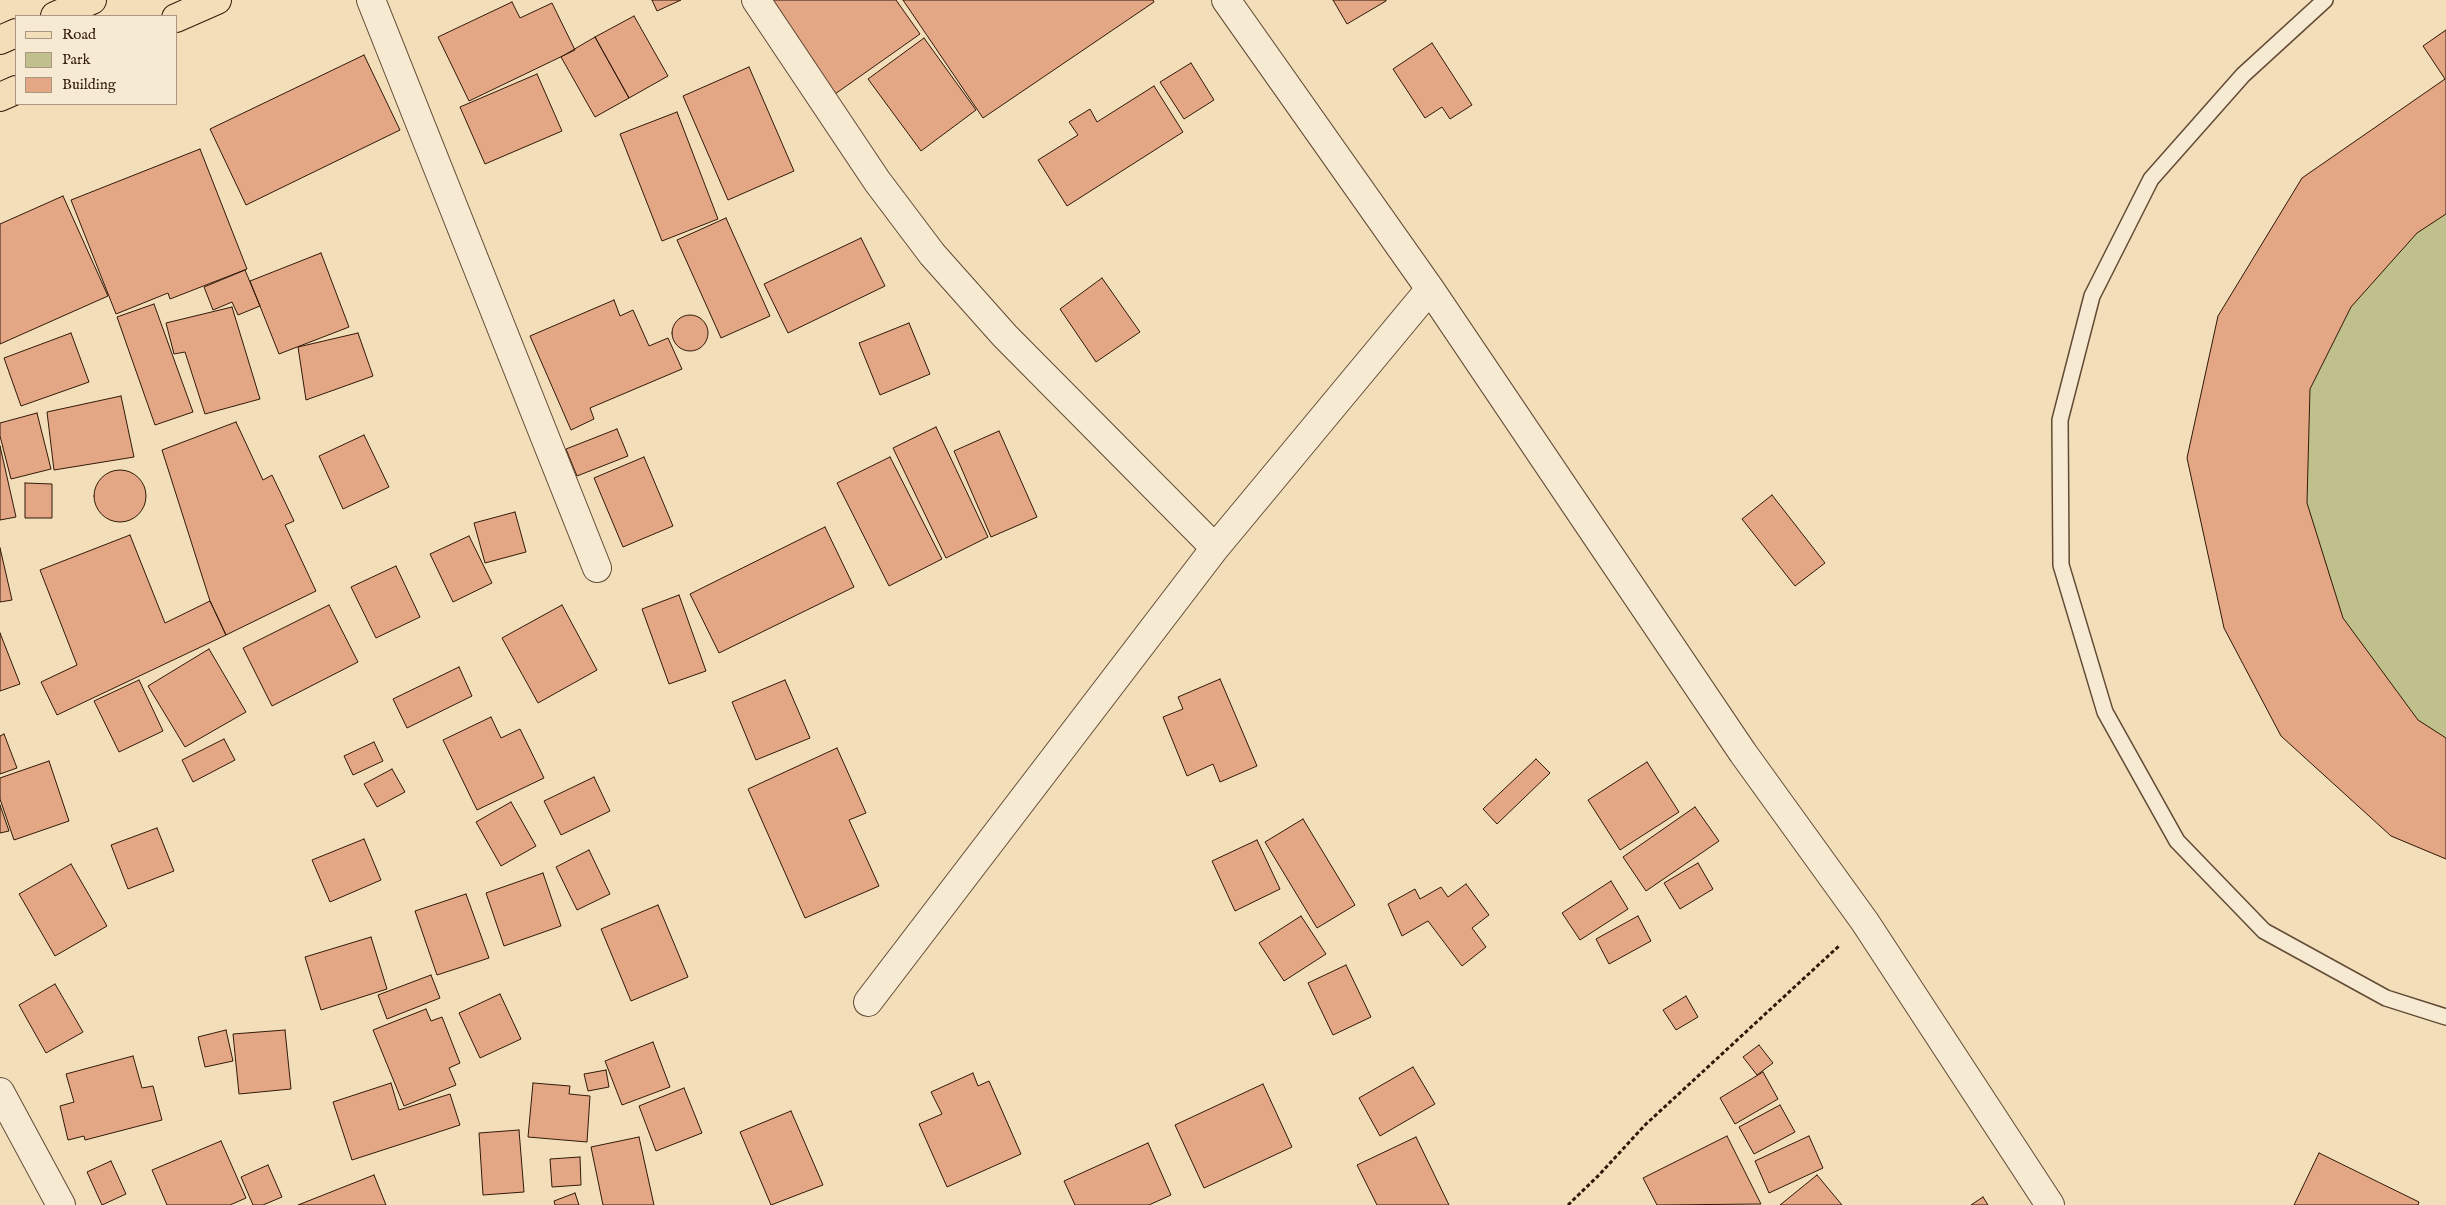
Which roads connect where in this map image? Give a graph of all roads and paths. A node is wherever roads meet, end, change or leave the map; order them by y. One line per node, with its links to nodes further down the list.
1 (217, 0): 6 (main road)
2 (371, 0): 13 (street)
3 (756, 0): 12 (street)
4 (1226, 0): 11 (street)
5 (2324, 0): 16 (lane)
6 (178, 17)
7 (15, 33): 8 (main road)
8 (0, 40)
9 (15, 90): 10 (main road)
10 (0, 97)
11 (1430, 289): 12 (street); 14 (street)
12 (1215, 548): 15 (street)
13 (597, 568)
14 (1865, 922): 19 (path); 20 (street)
15 (868, 1002)
16 (2446, 1018)
17 (0, 1092): 18 (street)
18 (61, 1205)
19 (1568, 1205)
20 (2050, 1205)

